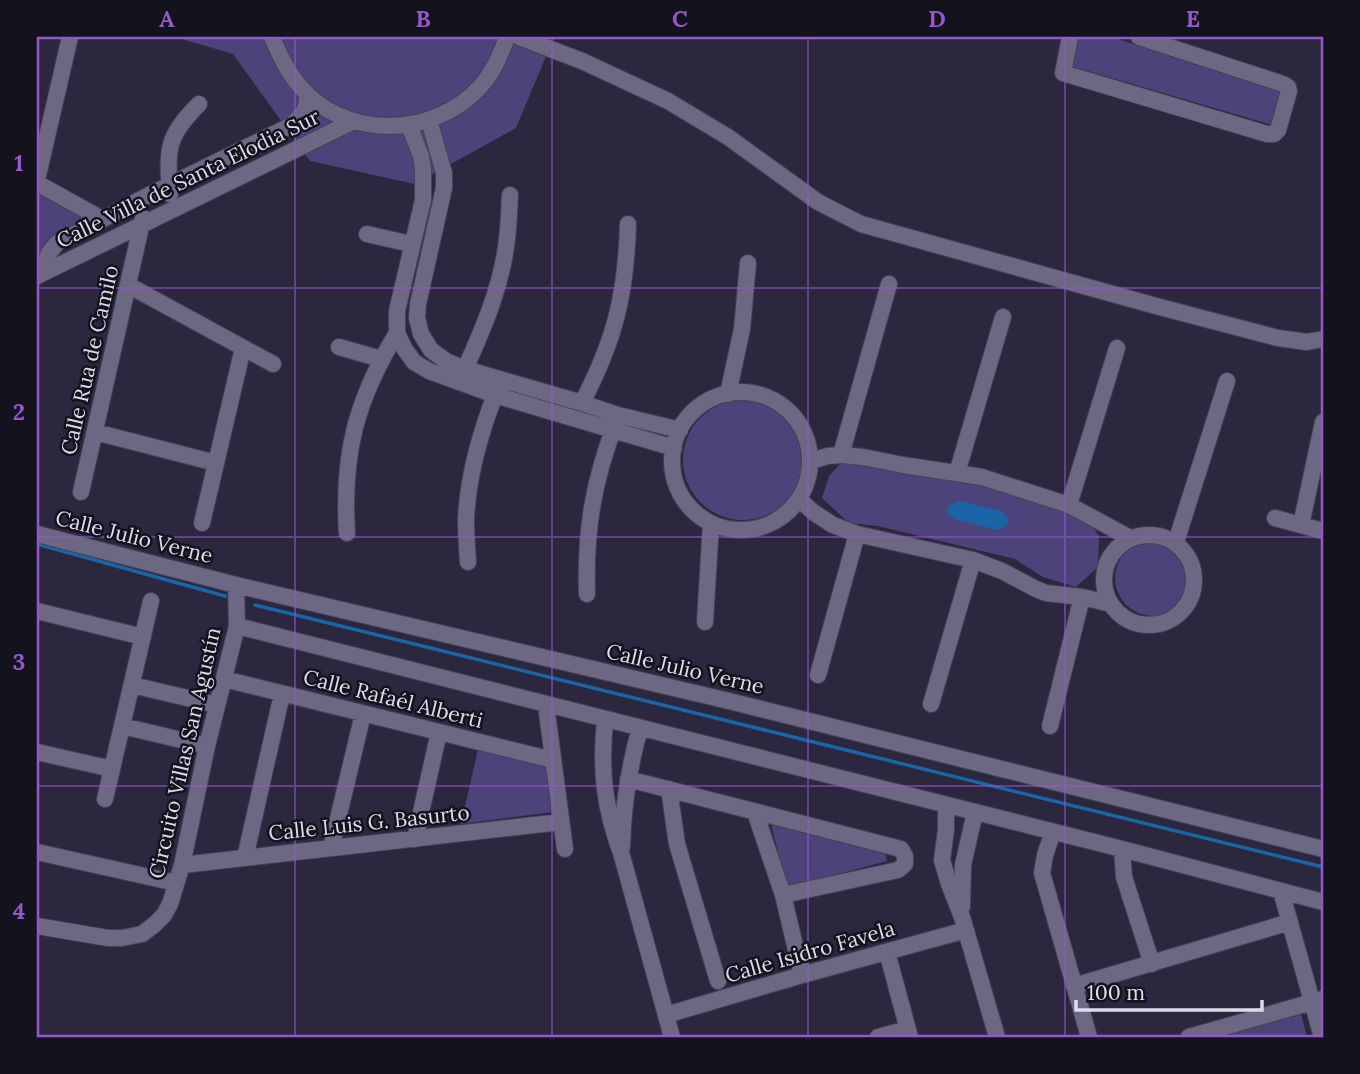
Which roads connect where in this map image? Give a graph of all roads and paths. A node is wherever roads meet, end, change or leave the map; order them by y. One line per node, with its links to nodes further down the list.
1 (70, 37): 12 (street)
2 (272, 37): 7 (street)
3 (507, 37): 9 (street)
4 (519, 37): 28 (street)
5 (1070, 37): 6 (street)
6 (1139, 37)
7 (308, 95): 10 (street); 13 (street, Calle Villa de Santa Elodia Sur)
8 (199, 104): 13 (street)
9 (429, 120): 11 (street); 34 (street)
10 (354, 121): 11 (street); 16 (street, Calle Villa de Santa Elodia Sur)
11 (408, 125): 21 (street)
12 (37, 182): 17 (street)
13 (170, 185): 14 (street, Calle Villa de Santa Elodia Sur); 16 (street)
14 (149, 195): 17 (street, Calle Villa de Santa Elodia Sur); 18 (street, Calle Rua de Camilo)
15 (510, 195): 34 (street)
16 (171, 211): 18 (street, Calle Villa de Santa Elodia Sur)
17 (102, 219): 23 (street, Calle Villa de Santa Elodia Sur)
18 (142, 224): 23 (street, Calle Villa de Santa Elodia Sur); 25 (street, Calle Rua de Camilo)
19 (628, 224): 39 (street)
20 (367, 234): 21 (street)
21 (411, 244): 27 (street)
22 (748, 263): 37 (street)
23 (38, 275)
24 (889, 284): 45 (street)
25 (128, 285): 30 (street); 43 (street, Calle Rua de Camilo)
26 (1003, 317): 48 (street)
27 (397, 333): 32 (street); 38 (street)
28 (1323, 339)
29 (339, 347): 32 (street)
30 (243, 348): 33 (street); 47 (street)
31 (1117, 348): 51 (street)
32 (381, 359): 57 (street)
33 (274, 364)
34 (465, 369): 35 (street)
35 (502, 379): 38 (street); 39 (street)
36 (1227, 381): 61 (street)
37 (728, 394): 42 (street); 46 (street)
38 (495, 396): 41 (street); 63 (street)
39 (582, 403): 41 (street)
40 (1323, 422): 55 (street)
41 (615, 423): 42 (street); 44 (street); 65 (street)
42 (680, 430): 44 (street)
43 (95, 432): 47 (street); 49 (street, Calle Rua de Camilo)
44 (674, 448): 54 (street)
45 (841, 455): 46 (street); 48 (street)
46 (811, 461): 50 (street)
47 (216, 463): 53 (street)
48 (957, 472): 51 (street)
49 (81, 492)
50 (799, 499): 54 (street); 59 (street)
51 (1069, 505): 60 (street)
52 (1275, 518): 55 (street)
53 (202, 523)
54 (710, 523): 70 (street)
55 (1301, 525): 56 (street)
56 (1323, 531)
57 (347, 533)
58 (37, 534): 64 (street, Calle Julio Verne)
59 (857, 534): 62 (street); 73 (street)
60 (1130, 538): 61 (street); 68 (street)
61 (1176, 542): 68 (street)
62 (973, 561): 66 (street); 77 (street)
63 (468, 562)
64 (236, 584): 71 (street, Circuito Villas San Agustín); 102 (street, Calle Julio Verne)
65 (587, 594)
66 (1082, 597): 68 (street); 83 (street)
67 (151, 601): 72 (street)
68 (1111, 604)
69 (37, 611): 72 (street)
70 (705, 622)
71 (237, 626): 74 (street, Circuito Villas San Agustín); 79 (street)
72 (143, 637): 75 (street)
73 (818, 675)
74 (224, 680): 76 (street, Calle Rafaél Alberti); 78 (street, Circuito Villas San Agustín)
75 (132, 685): 78 (street); 82 (street)
76 (282, 694): 80 (street, Calle Rafaél Alberti); 105 (street)
77 (932, 704)
78 (217, 705): 86 (street, Circuito Villas San Agustín)
79 (546, 705): 81 (street); 88 (street)
80 (363, 713): 85 (street, Calle Rafaél Alberti); 99 (street)
81 (605, 720): 84 (street); 104 (street)
82 (122, 726): 86 (street); 89 (street)
83 (1050, 726)
84 (640, 728): 90 (street); 93 (street)
85 (439, 732): 88 (street, Calle Rafaél Alberti); 98 (street)
86 (207, 746): 106 (street, Circuito Villas San Agustín)
87 (37, 752): 89 (street)
88 (553, 760): 96 (street)
89 (112, 769): 92 (street)
90 (628, 779): 91 (street); 104 (street)
91 (668, 789): 94 (street); 117 (street)
92 (105, 799)
93 (946, 805): 95 (street); 112 (street)
94 (755, 811): 109 (street); 109 (street)
95 (975, 812): 97 (street); 112 (street)
96 (561, 822): 98 (street, Calle Luis G. Basurto); 100 (street)
97 (1053, 832): 101 (street); 118 (street)
98 (415, 839): 99 (street, Calle Luis G. Basurto)
99 (331, 848): 105 (street, Calle Luis G. Basurto)
100 (565, 849)
101 (1122, 849): 108 (street); 115 (street)
102 (1323, 849)
103 (37, 852): 107 (street)
104 (622, 856): 120 (street)
105 (245, 858): 106 (street, Calle Luis G. Basurto)
106 (182, 865): 107 (street, Circuito Villas San Agustín)
107 (176, 883): 113 (street, Circuito Villas San Agustín)
108 (1281, 891): 110 (street); 111 (street)
109 (783, 895): 116 (street)
110 (1323, 902)
111 (1290, 922): 115 (street); 119 (street)
112 (964, 923): 114 (street, Calle Isidro Favela); 124 (street)
113 (37, 926)
114 (887, 952): 116 (street, Calle Isidro Favela); 121 (street)
115 (1152, 964): 118 (street)
116 (802, 975): 120 (street, Calle Isidro Favela)
117 (718, 981)
118 (1074, 986): 125 (street)
119 (1318, 1001): 126 (street); 127 (street)
120 (666, 1015): 122 (street)
121 (909, 1033): 123 (street)
122 (672, 1037)
123 (878, 1037)
124 (997, 1037)
125 (1089, 1037)
126 (1189, 1037)
127 (1322, 1037)

